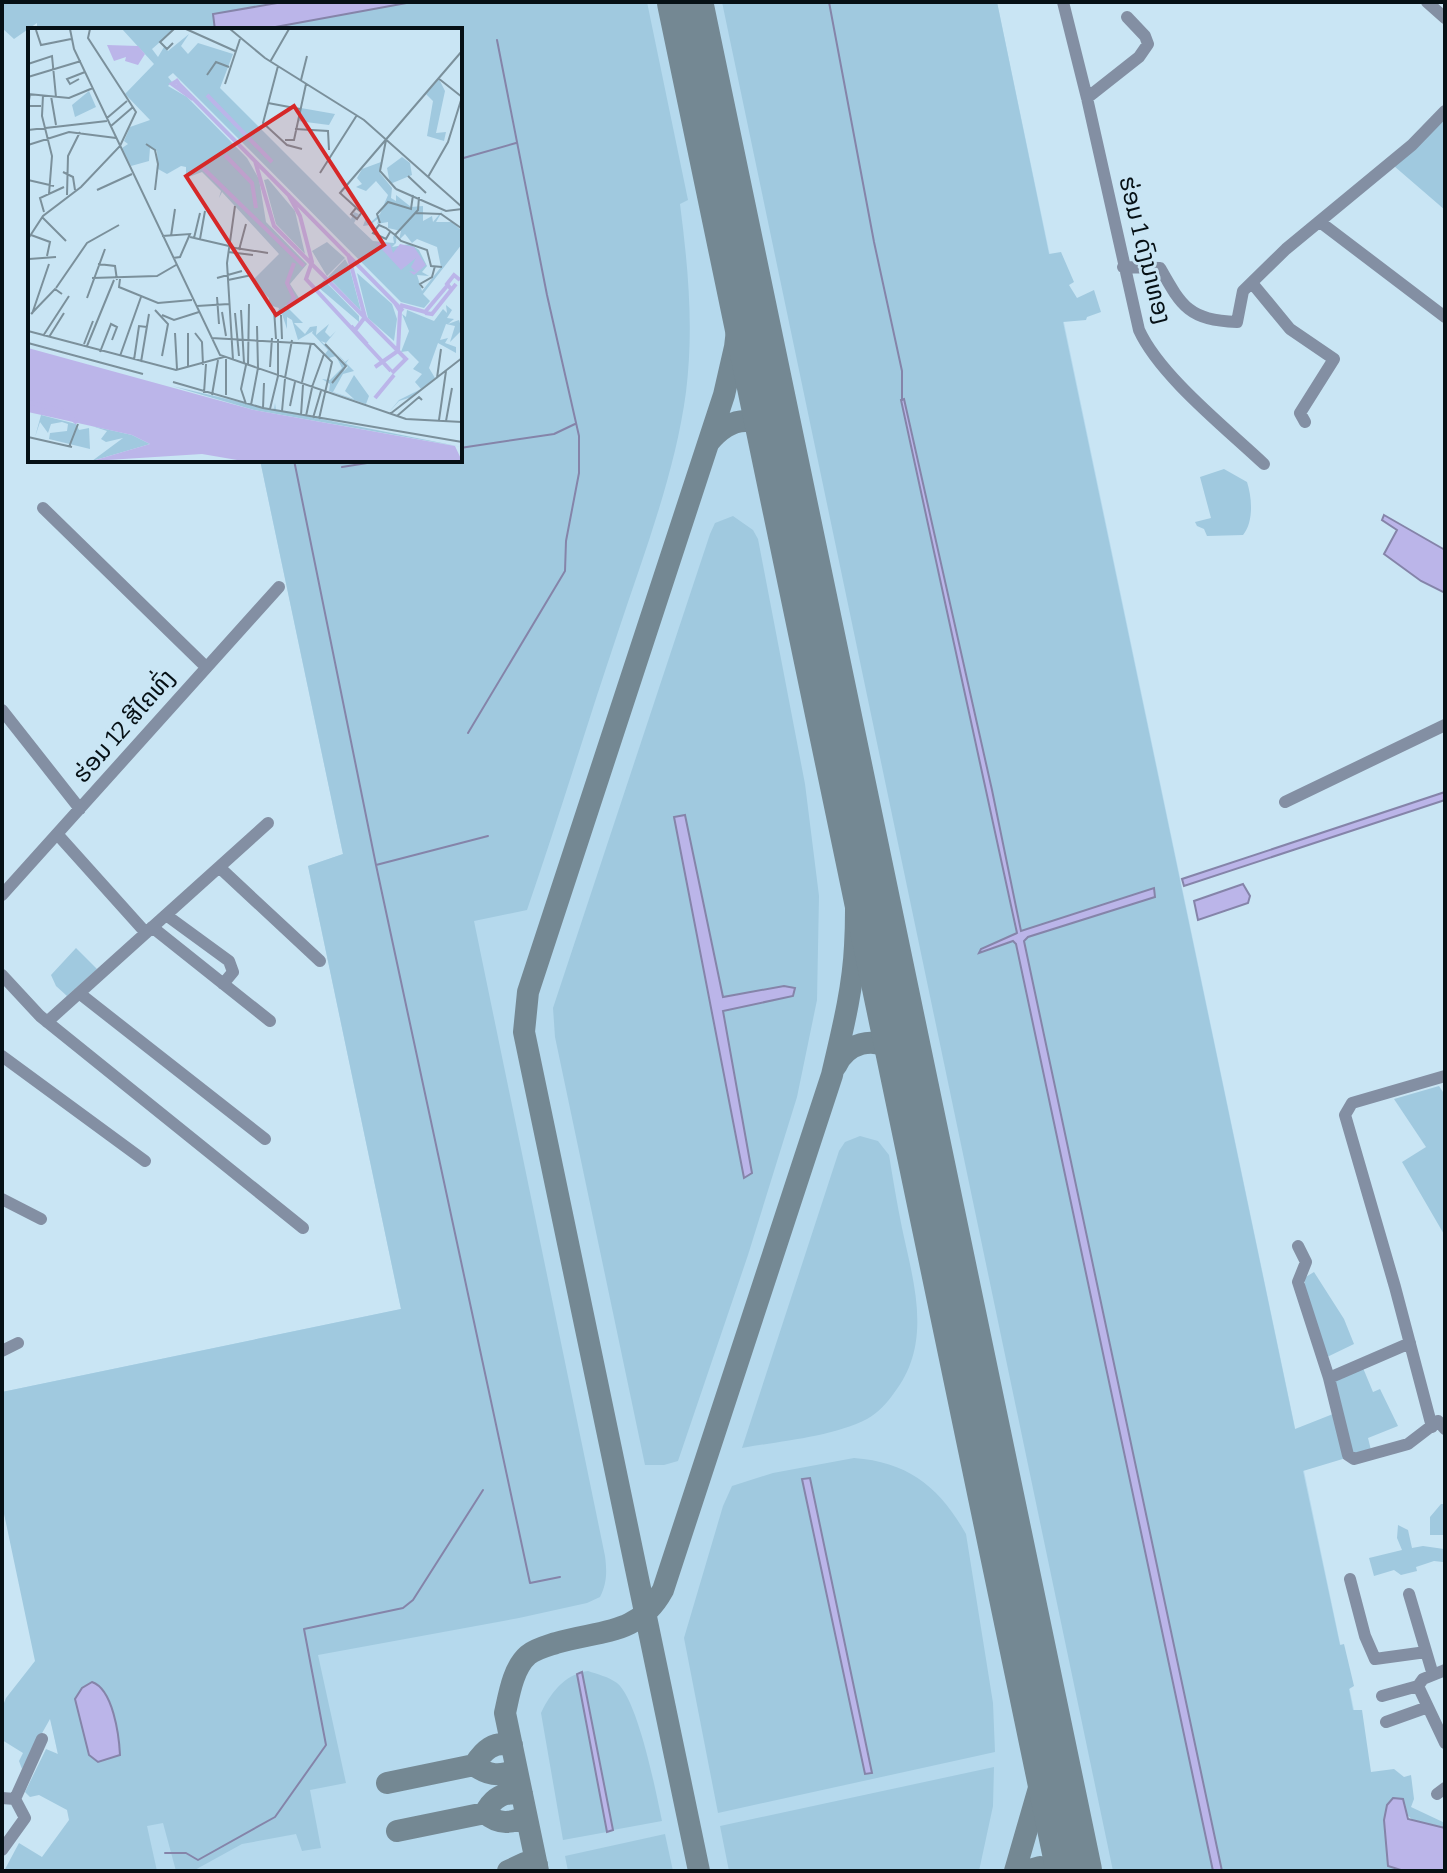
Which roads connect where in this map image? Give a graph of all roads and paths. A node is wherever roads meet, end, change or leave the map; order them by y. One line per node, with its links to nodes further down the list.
1 (1063, 2): 5 (street, ຮ່ອມ 1 ດົງນາທອງ)
2 (1427, 2): 4 (street)
3 (1127, 17): 5 (street)
4 (1445, 18)
5 (1087, 98): 8 (street, ຮ່ອມ 1 ດົງນາທອງ)
6 (1445, 111): 7 (street)
7 (1320, 222): 9 (street); 10 (street)
8 (1123, 267): 9 (street); 12 (street, ຮ່ອມ 1 ດົງນາທອງ)
9 (1252, 283): 11 (street)
10 (1445, 317)
11 (1305, 422)
12 (1264, 464)
13 (43, 508): 15 (street)
14 (279, 587): 15 (street, ຮ່ອມ 12 ສີໄຄທົ່ງ)
15 (206, 667): 19 (street, ຮ່ອມ 12 ສີໄຄທົ່ງ)
16 (2, 710): 19 (street)
17 (1445, 725): 18 (street)
18 (1285, 802)
19 (80, 809): 21 (street, ຮ່ອມ 12 ສີໄຄທົ່ງ)
20 (268, 823): 22 (street)
21 (58, 835): 23 (street, ຮ່ອມ 12 ສີໄຄທົ່ງ); 25 (street)
22 (219, 867): 24 (street); 26 (street)
23 (2, 895)
24 (166, 915): 25 (street); 28 (street)
25 (149, 930): 28 (street); 29 (street)
26 (320, 961)
27 (2, 975): 31 (street)
28 (223, 984): 30 (street)
29 (79, 993): 31 (street); 34 (street)
30 (270, 1021)
31 (47, 1022): 38 (street)
32 (2, 1056): 35 (street)
33 (1445, 1076): 41 (street)
34 (265, 1139)
35 (145, 1161)
36 (2, 1199): 37 (street)
37 (41, 1219)
38 (303, 1228)
39 (1298, 1246): 43 (street)
40 (18, 1343): 42 (street)
41 (1410, 1343): 43 (street); 44 (street)
42 (2, 1351)
43 (1329, 1378): 44 (street)
44 (1439, 1428)
45 (1350, 1579): 47 (street)
46 (1409, 1594): 47 (street)
47 (1426, 1652): 48 (street)
48 (1439, 1672): 49 (street)
49 (1418, 1686): 50 (street); 51 (street)
50 (1382, 1696)
51 (1428, 1707): 52 (street); 54 (street)
52 (1386, 1722)
53 (42, 1739): 55 (street)
54 (1445, 1743)
55 (9, 1798): 56 (street)
56 (2, 1850)

